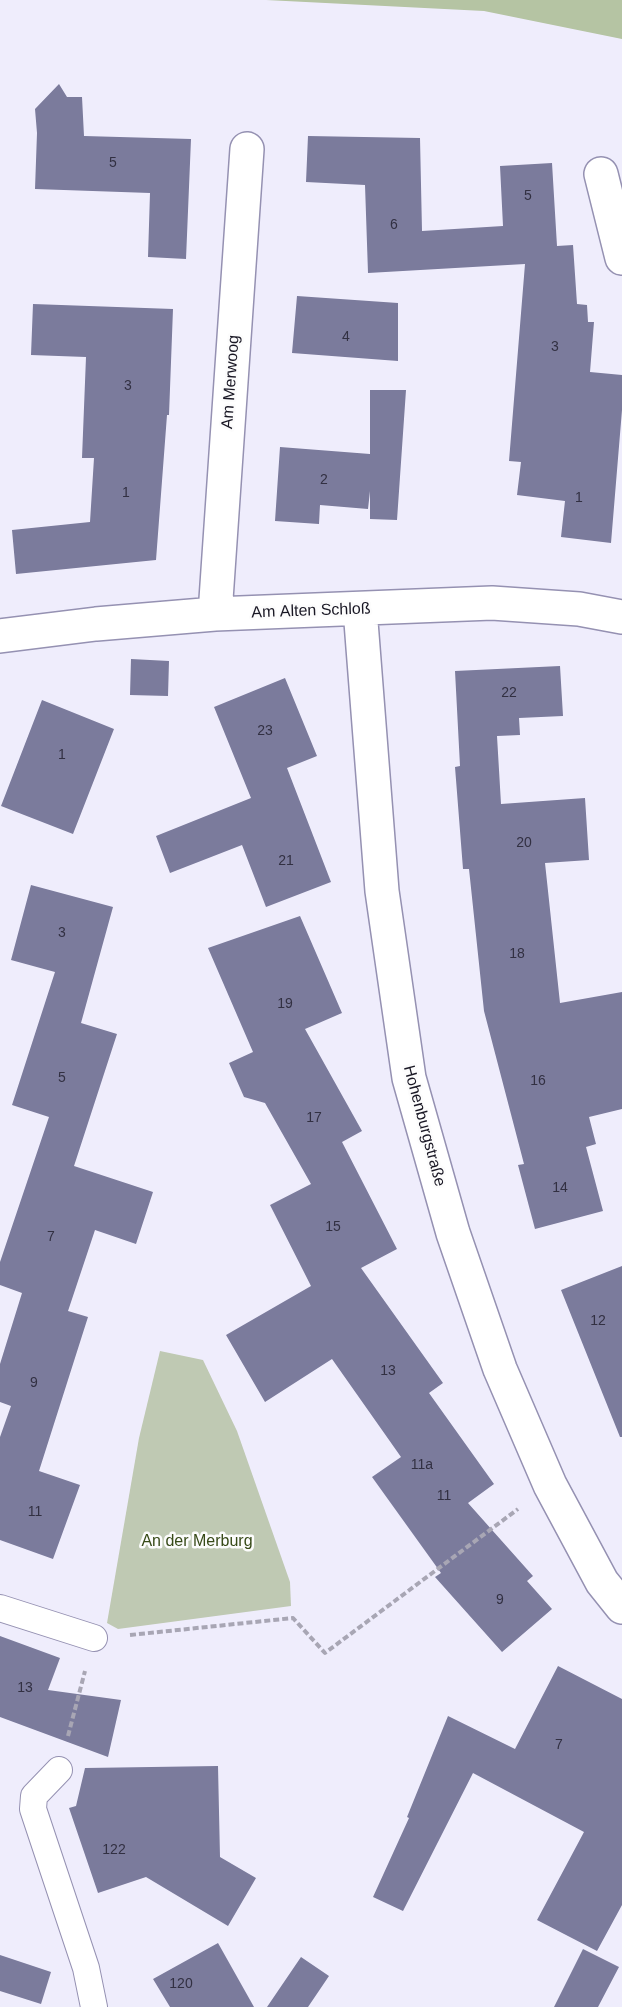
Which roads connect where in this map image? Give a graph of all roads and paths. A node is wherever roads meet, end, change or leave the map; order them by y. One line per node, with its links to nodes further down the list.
1 (247, 150): 5 (street, Am Merwoog)
2 (602, 174): 3 (street)
3 (622, 258)
4 (360, 609): 5 (street, Am Alten Schloß); 6 (street, Am Alten Schloß); 8 (street, Hohenburgstraße)
5 (215, 614): 7 (street, Am Alten Schloß)
6 (622, 617)
7 (0, 636)
8 (550, 1485): 9 (street, Hohenburgstraße); 11 (path)
9 (622, 1607)
10 (0, 1608): 11 (lane)
11 (93, 1638): 12 (path)
12 (58, 1770): 13 (lane)
13 (94, 2007)

